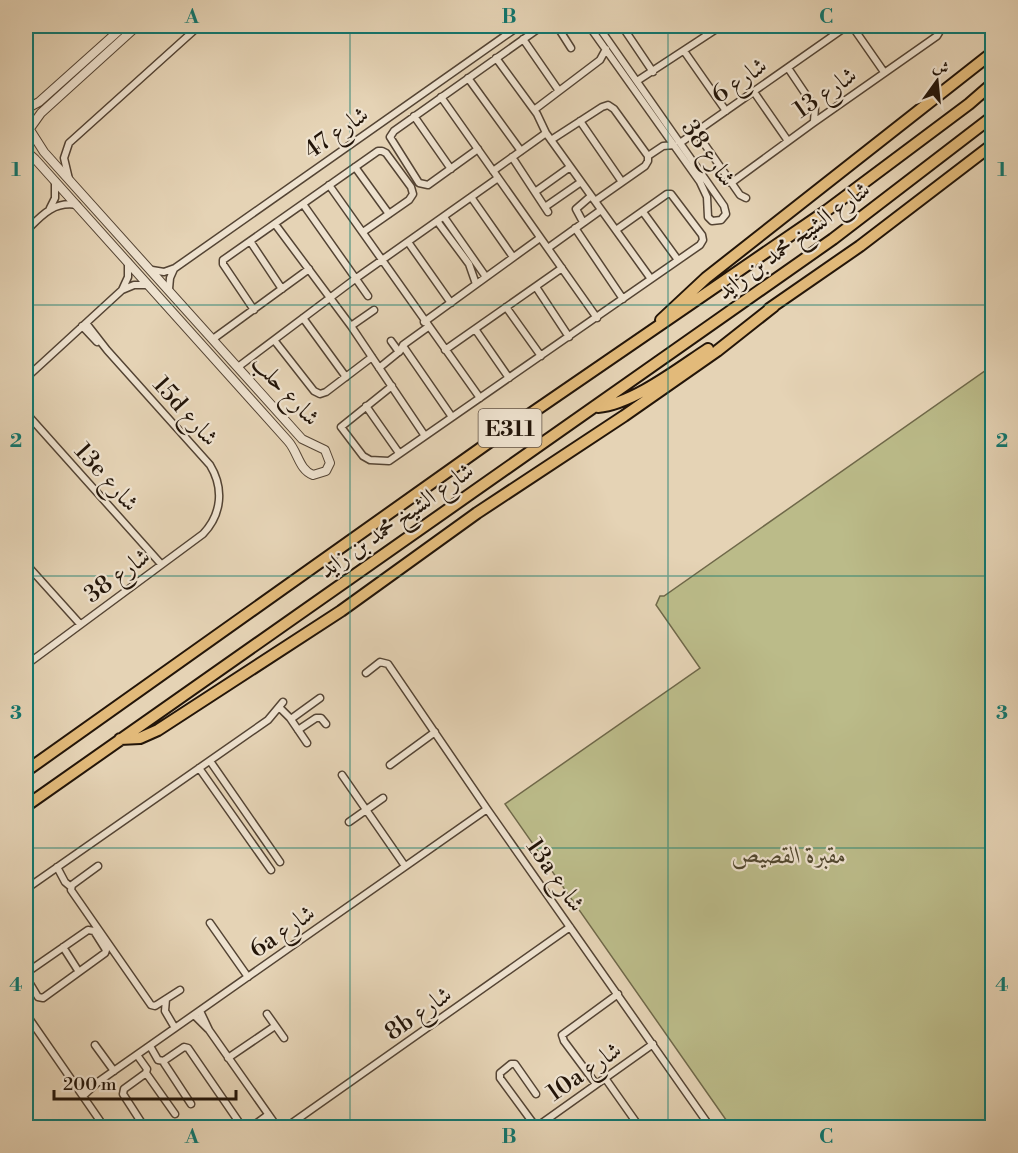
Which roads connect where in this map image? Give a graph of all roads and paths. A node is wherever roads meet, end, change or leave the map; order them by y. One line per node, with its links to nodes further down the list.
1 (124, 26): 34 (street)
2 (137, 26): 43 (street)
3 (199, 26): 65 (street)
4 (519, 26): 99 (street, شارع 47)
5 (542, 26): 16 (street)
6 (557, 26): 17 (street)
7 (589, 26): 18 (street, شارع 38)
8 (598, 26): 28 (street, شارع 38)
9 (621, 26): 25 (street)
10 (702, 26): 15 (street)
11 (721, 26): 15 (street)
12 (847, 26): 24 (street, شارع 6)
13 (852, 26): 26 (street)
14 (939, 28): 26 (street, شارع 13)
15 (708, 34): 19 (street)
16 (523, 39): 21 (street); 30 (street)
17 (571, 48)
18 (606, 49): 22 (street, شارع 38); 23 (street)
19 (684, 51): 25 (street); 36 (street)
20 (991, 54): 126 (highway)
21 (496, 58): 27 (street); 35 (street)
22 (612, 59): 23 (street); 46 (street, شارع 38)
23 (600, 60): 30 (street)
24 (788, 68): 31 (street, شارع 6); 33 (street)
25 (653, 72): 28 (street)
26 (885, 72): 37 (street, شارع 13)
27 (468, 78): 32 (street); 56 (street)
28 (638, 83): 50 (street, شارع 38)
29 (993, 84): 126 (highway, شارع الشيخ محمد بن زايد / E311)
30 (559, 91): 35 (street)
31 (754, 92): 36 (street, شارع 6); 49 (street)
32 (441, 97): 39 (street); 53 (street)
33 (812, 104): 37 (street); 42 (street)
34 (26, 109)
35 (534, 110): 45 (street)
36 (726, 111): 44 (street, شارع 6)
37 (829, 111): 42 (street, شارع 13)
38 (26, 115): 43 (street, شارع حلب)
39 (414, 116): 62 (street); 62 (street)
40 (993, 117): 144 (highway, شارع الشيخ محمد بن زايد / E311)
41 (580, 121): 48 (street); 57 (street); 68 (street)
42 (813, 123): 49 (street, شارع 13)
43 (31, 129): 47 (street); 65 (street, شارع حلب)
44 (696, 132): 50 (street, شارع 6); 69 (street)
45 (546, 134): 48 (street); 56 (street)
46 (667, 135): 50 (street, شارع 38); 52 (street)
47 (26, 139)
48 (551, 140): 61 (street)
49 (789, 141): 69 (street, شارع 13)
50 (677, 144): 52 (street); 76 (street, شارع 38); 79 (street, شارع 38)
51 (993, 145): 59 (highway)
52 (663, 146): 57 (street)
53 (478, 149): 62 (street); 63 (street)
54 (993, 150): 59 (highway)
55 (26, 151): 66 (street, شارع حلب)
56 (521, 151): 58 (street)
57 (648, 156): 68 (street)
58 (512, 157): 63 (street); 71 (street)
59 (974, 161): 116 (highway)
60 (355, 167): 70 (street); 82 (street); 82 (street)
61 (570, 167): 67 (street); 71 (street)
62 (451, 169)
63 (493, 171): 64 (street)
64 (498, 178): 72 (street); 91 (street)
65 (69, 179): 102 (street, شارع حلب)
66 (55, 181): 77 (street, شارع حلب); 78 (street)
67 (581, 182): 71 (street); 73 (street)
68 (622, 182): 73 (street)
69 (732, 183): 74 (street)
70 (329, 185): 75 (street); 90 (street)
71 (535, 192)
72 (471, 197): 83 (street); 95 (street)
73 (593, 198): 80 (street); 85 (street)
74 (746, 198)
75 (303, 204): 86 (street); 104 (street)
76 (723, 204): 79 (street); 79 (street, شارع 38)
77 (76, 205): 78 (street); 98 (street, شارع حلب)
78 (50, 209): 88 (street)
79 (707, 209)
80 (601, 210): 85 (street); 89 (street)
81 (643, 212): 89 (street); 97 (street); 97 (street)
82 (389, 214): 90 (street)
83 (444, 217): 84 (street); 103 (street)
84 (437, 221): 93 (street); 106 (street)
85 (583, 222): 87 (street)
86 (275, 224): 92 (street); 101 (street)
87 (575, 228): 94 (street); 114 (street)
88 (26, 231)
89 (616, 231): 105 (street)
90 (363, 232): 96 (street)
91 (540, 238): 94 (street); 95 (street)
92 (250, 241): 110 (street); 118 (street)
93 (408, 242): 96 (street); 115 (street)
94 (548, 248): 100 (street)
95 (513, 257): 103 (street)
96 (382, 260): 104 (street); 123 (street)
97 (678, 260): 105 (street)
98 (128, 262): 107 (street, شارع حلب); 111 (street)
99 (175, 268): 102 (street); 109 (street)
100 (562, 268): 108 (street); 121 (street)
101 (309, 269): 110 (street); 113 (street)
102 (152, 270): 109 (street, شارع حلب)
103 (486, 277): 106 (street)
104 (355, 279): 112 (street); 113 (street)
105 (651, 279): 114 (street)
106 (476, 284): 115 (street)
107 (148, 285): 111 (street); 136 (street, شارع حلب)
108 (536, 287): 117 (street); 127 (street)
109 (169, 289): 128 (street, شارع حلب)
110 (282, 289): 118 (street)
111 (122, 290): 122 (street)
112 (368, 296)
113 (330, 297): 120 (street); 124 (street)
114 (623, 299): 121 (street)
115 (451, 303): 123 (street)
116 (774, 306): 144 (highway); 162 (highway)
117 (506, 307): 125 (street); 134 (street)
118 (254, 309): 128 (street)
119 (374, 310): 124 (street)
120 (303, 318): 129 (street); 138 (street)
121 (597, 318): 127 (street)
122 (84, 324): 139 (street); 149 (street, 15d شارع)
123 (426, 324): 131 (street); 132 (street)
124 (351, 326): 135 (street)
125 (475, 329): 132 (street); 140 (street)
126 (649, 334): 167 (highway, شارع الشيخ محمد بن زايد / E311)
127 (569, 337): 134 (street)
128 (213, 339): 136 (street, شارع حلب)
129 (274, 340): 136 (street); 138 (street)
130 (391, 341): 133 (street)
131 (403, 346): 133 (street); 146 (street)
132 (445, 350): 142 (street)
133 (399, 352): 137 (street)
134 (541, 356): 140 (street)
135 (372, 357): 137 (street); 138 (street)
136 (238, 367)
137 (379, 368): 141 (street)
138 (345, 377)
139 (26, 378)
140 (509, 378): 142 (street)
141 (392, 387): 143 (street); 147 (street)
142 (480, 398): 146 (street)
143 (366, 406): 148 (street); 148 (street)
144 (595, 407): 162 (highway, شارع الشيخ محمد بن زايد / E311)
145 (26, 413): 151 (street, 13e شارع)
146 (452, 417): 147 (street)
147 (425, 436): 148 (street)
148 (399, 453)
149 (219, 505): 151 (street, شارع 38)
150 (26, 564): 152 (street)
151 (162, 564): 152 (street, شارع 38)
152 (80, 624): 153 (street, شارع 38)
153 (26, 665)
154 (366, 673): 161 (street, 13a شارع)
155 (321, 698): 156 (street)
156 (306, 708): 157 (street); 158 (street)
157 (291, 719): 160 (street); 164 (street)
158 (314, 719): 159 (street); 160 (street)
159 (326, 724)
160 (298, 730): 163 (street)
161 (435, 732): 165 (street); 171 (street, 13a شارع)
162 (119, 739): 170 (highway, شارع الشيخ محمد بن زايد / E311)
163 (307, 743)
164 (210, 761): 166 (street); 174 (street)
165 (390, 765)
166 (199, 768): 177 (street); 178 (street)
167 (26, 771)
168 (342, 775): 172 (street)
169 (383, 798): 172 (street)
170 (26, 806)
171 (488, 809): 176 (street, 6a شارع); 182 (street, 13a شارع)
172 (366, 810): 173 (street); 176 (street)
173 (349, 822)
174 (280, 862)
175 (98, 866): 179 (street)
176 (405, 866): 186 (street, 6a شارع)
177 (57, 867): 179 (street); 180 (street)
178 (270, 870)
179 (71, 887): 189 (street)
180 (26, 889)
181 (210, 923): 186 (street)
182 (570, 927): 188 (street, 13a شارع); 219 (street, 8b شارع)
183 (63, 947): 184 (street); 184 (street); 185 (street)
184 (79, 972): 185 (street)
185 (26, 975)
186 (248, 977): 190 (street, 6a شارع)
187 (180, 990): 189 (street)
188 (618, 994): 196 (street, 13a شارع); 205 (street)
189 (166, 999): 194 (street)
190 (197, 1013): 194 (street, 6a شارع); 200 (street)
191 (26, 1014): 206 (street)
192 (267, 1014): 193 (street)
193 (276, 1026): 195 (street); 200 (street)
194 (176, 1028): 198 (street, 6a شارع)
195 (284, 1038)
196 (652, 1044): 204 (street, 10a شارع); 220 (street, 13a شارع)
197 (95, 1045): 202 (street)
198 (150, 1046): 199 (street, 6a شارع); 201 (street)
199 (137, 1055): 202 (street, 6a شارع); 203 (street)
200 (228, 1058): 210 (street)
201 (164, 1061): 208 (street); 216 (street)
202 (114, 1071): 206 (street, 6a شارع)
203 (146, 1073): 209 (street); 215 (street)
204 (606, 1078): 205 (street, 10a شارع); 211 (street)
205 (596, 1084): 212 (street, 10a شارع)
206 (82, 1093): 214 (street)
207 (536, 1094): 213 (street)
208 (191, 1104)
209 (175, 1114)
210 (268, 1115): 217 (street); 218 (street)
211 (636, 1122)
212 (545, 1125): 213 (street, 10a شارع)
213 (536, 1127)
214 (105, 1128)
215 (145, 1128)
216 (243, 1128)
217 (250, 1128)
218 (278, 1128)
219 (285, 1128)
220 (711, 1128)

